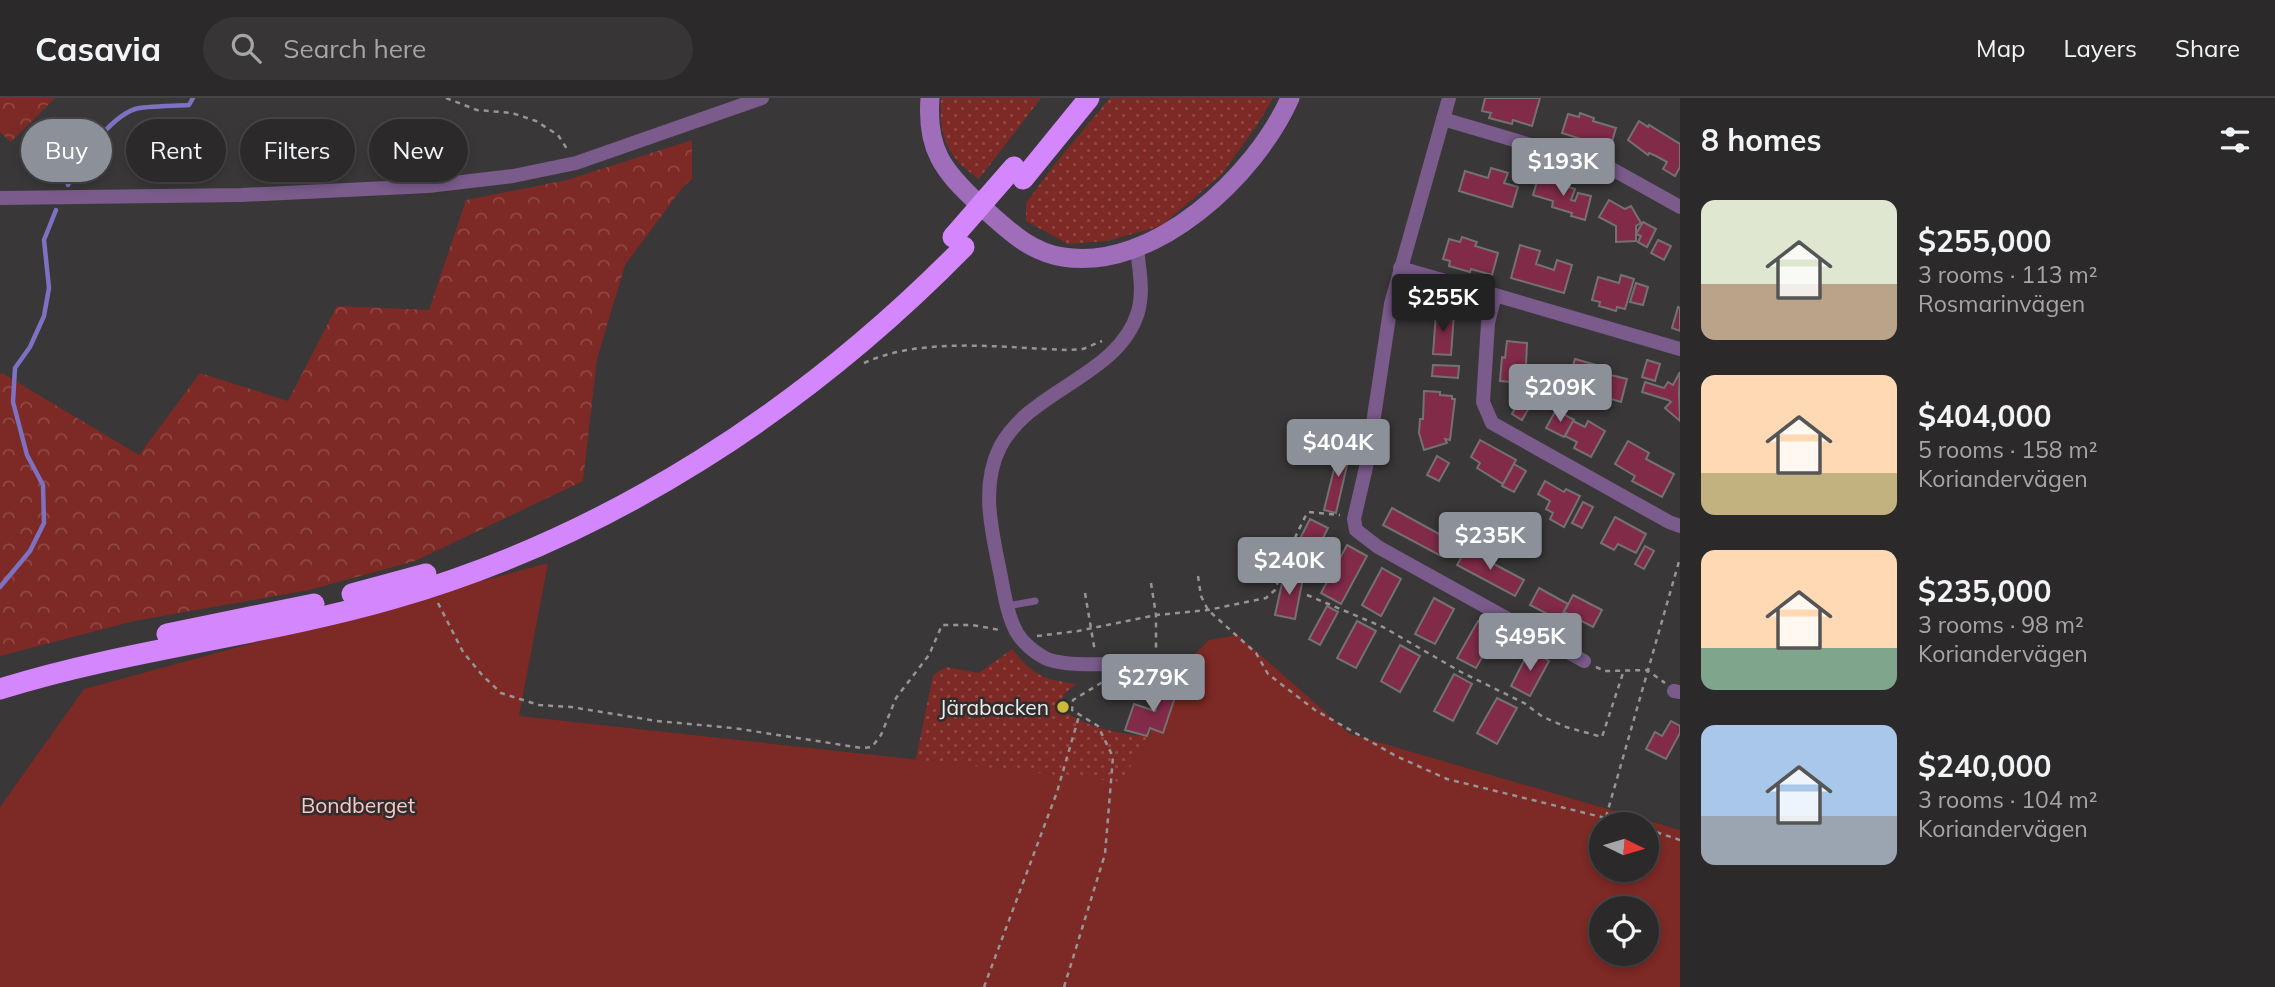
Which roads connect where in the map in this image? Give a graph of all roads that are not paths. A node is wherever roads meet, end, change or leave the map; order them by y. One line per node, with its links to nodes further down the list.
1 (762, 98): 9 (street)
2 (930, 98): 12 (street)
3 (1070, 98): 8 (highway)
4 (1089, 98): 8 (highway)
5 (1290, 98): 12 (street)
6 (1449, 98): 7 (street)
7 (1443, 119): 10 (street); 13 (street)
8 (1018, 173): 11 (highway, bridge)
9 (0, 198)
10 (1680, 207)
11 (958, 242): 21 (highway); 22 (highway)
12 (1137, 248): 18 (street)
13 (1400, 268): 14 (street); 19 (street)
14 (1495, 295): 15 (street); 16 (street)
15 (1680, 349)
16 (1680, 526)
17 (1035, 601): 18 (lane)
18 (1007, 606): 20 (street)
19 (1584, 661)
20 (1172, 662)
21 (0, 674)
22 (0, 689)

